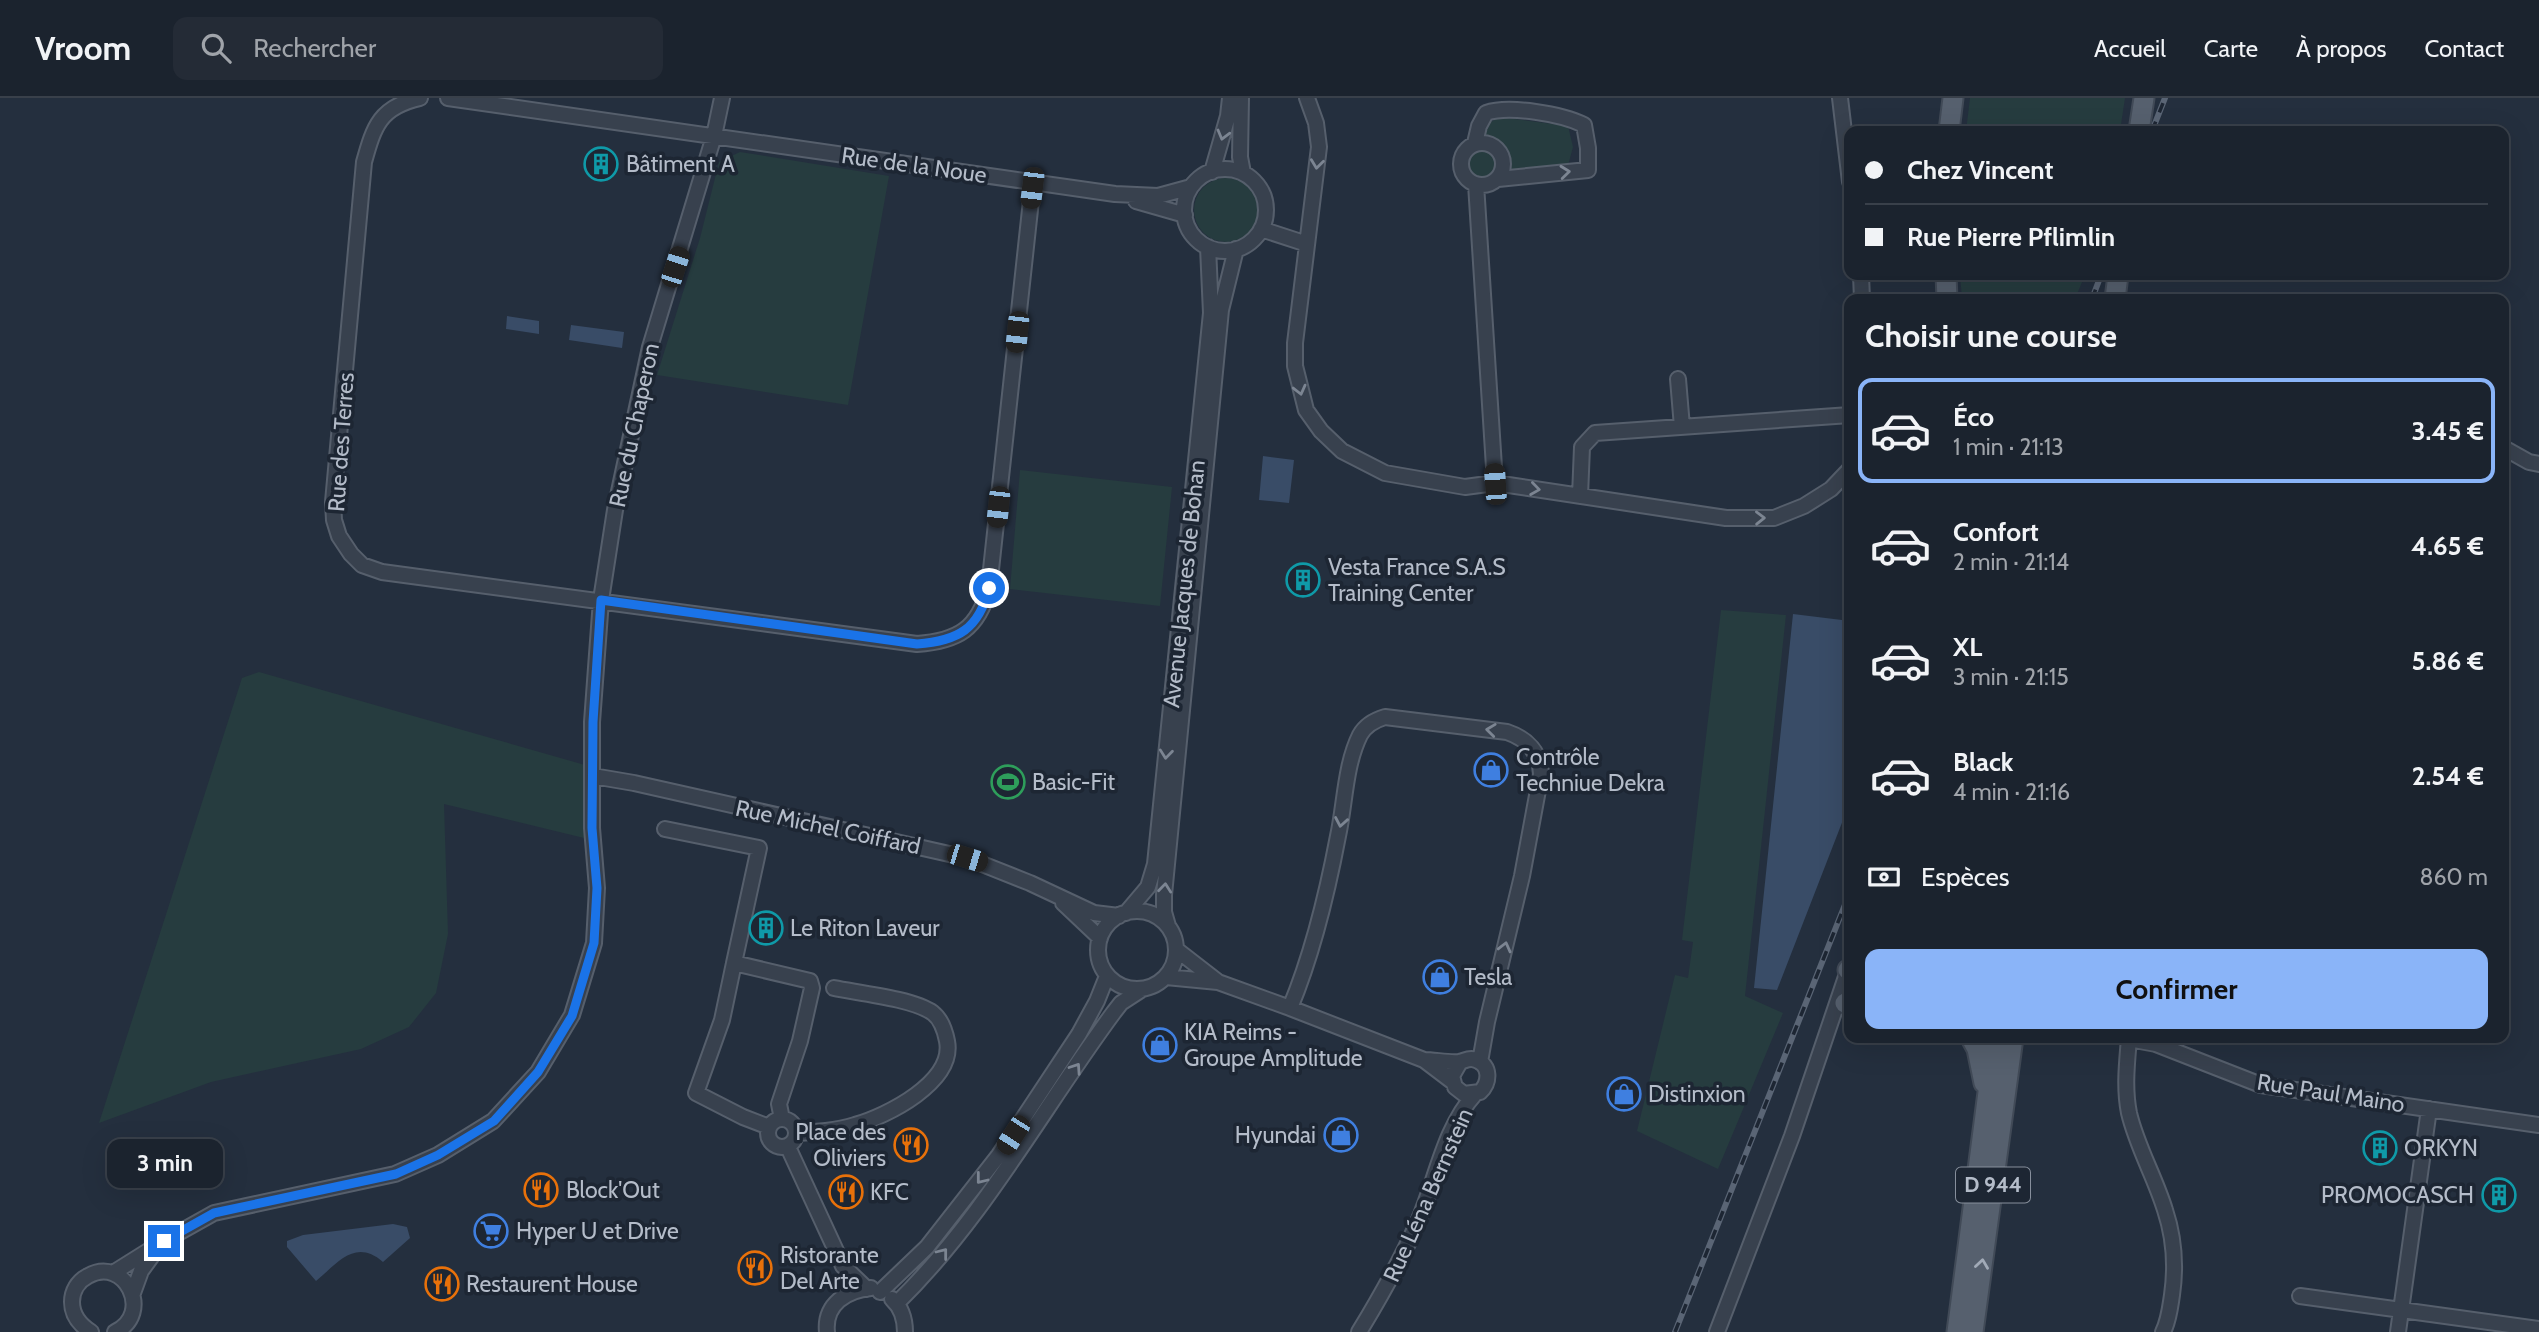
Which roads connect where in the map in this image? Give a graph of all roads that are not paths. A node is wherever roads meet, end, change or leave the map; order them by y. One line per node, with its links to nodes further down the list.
1 (420, 98): 35 (street, Rue des Terres)
2 (448, 98): 13 (street)
3 (722, 98): 13 (street, Rue du Chaperon)
4 (1230, 98): 15 (street, one-way to 15)
5 (1241, 98): 16 (street)
6 (1307, 98): 24 (street, one-way to 24)
7 (1840, 98): 12 (street)
8 (1953, 98): 10 (main road)
9 (2144, 98): 11 (main road)
10 (1950, 126)
11 (2140, 126)
12 (1844, 131)
13 (714, 136): 18 (street, Rue de la Noue); 35 (street, Rue du Chaperon)
14 (1475, 144): 17 (street); 17 (street, one-way to 14); 19 (street)
15 (1212, 172): 16 (street); 20 (street)
16 (1243, 173): 23 (street)
17 (1497, 179): 19 (street)
18 (1033, 182): 21 (street, Rue de la Noue); 35 (street, Rue des Terres)
19 (1476, 184): 33 (street)
20 (1191, 187): 21 (street); 22 (street)
21 (1115, 194): 22 (street)
22 (1185, 215): 25 (street)
23 (1261, 229): 24 (street); 26 (street)
24 (1307, 244): 33 (street, one-way to 33)
25 (1208, 247): 26 (street); 39 (street, Avenue Jacques de Bohan, one-way to 39)
26 (1236, 249): 40 (street, Avenue Jacques de Bohan, one-way to 26)
27 (1678, 379): 29 (street)
28 (1844, 415): 29 (street)
29 (1682, 427): 34 (street)
30 (2509, 451): 31 (street)
31 (2539, 464)
32 (1844, 475): 34 (street, one-way to 32)
33 (1495, 484): 34 (street, one-way to 34)
34 (1580, 496)
35 (601, 600): 36 (street, Rue du Chaperon)
36 (593, 776): 38 (street, Rue Michel Coiffard); 69 (street, Rue du Chaperon)
37 (665, 829): 43 (street)
38 (1057, 897): 39 (street, Rue Michel Coiffard); 41 (street, Rue Michel Coiffard)
39 (1123, 914): 40 (street); 41 (street)
40 (1168, 926): 42 (street)
41 (1100, 938): 44 (street)
42 (1177, 950): 45 (street); 46 (street)
43 (734, 964): 64 (street); 64 (street)
44 (1107, 976): 49 (street); 72 (street, one-way to 72)
45 (1166, 977): 46 (street); 49 (street)
46 (1218, 982): 50 (street, Rue Léna Bernstein)
47 (1844, 984): 67 (street)
48 (834, 988): 66 (street)
49 (1141, 990): 76 (street, one-way to 49)
50 (1290, 1008): 57 (street, Rue Léna Bernstein); 59 (street, one-way to 50)
51 (1844, 1009): 67 (street)
52 (1974, 1043): 62 (main road)
53 (1994, 1043): 62 (main road, D 944)
54 (2011, 1043): 88 (main road, D 944, one-way to 54)
55 (2128, 1043): 89 (street)
56 (2152, 1043): 63 (street, Rue Paul Maino)
57 (1424, 1060): 58 (street, Rue Léna Bernstein); 60 (street, Rue Léna Bernstein)
58 (1460, 1062): 59 (street); 60 (street)
59 (1480, 1062): 61 (street)
60 (1453, 1082): 61 (street)
61 (1475, 1094): 85 (street, Rue Léna Bernstein)
62 (1988, 1100): 87 (main road, D 944)
63 (2429, 1109): 65 (street, Rue Paul Maino); 77 (street)
64 (775, 1123): 66 (street); 68 (street)
65 (2539, 1125)
66 (796, 1133): 68 (street)
67 (1792, 1136): 86 (street)
68 (788, 1147): 70 (street)
69 (164, 1241): 71 (street, Rue du Chaperon); 73 (street)
70 (843, 1266): 72 (street); 75 (street)
71 (113, 1273): 73 (street); 80 (street, Rue du Chaperon)
72 (874, 1290): 75 (street); 76 (street)
73 (133, 1293): 78 (street)
74 (2300, 1296): 77 (street)
75 (841, 1297): 83 (street)
76 (897, 1303): 84 (street)
77 (2402, 1308): 79 (street); 90 (street)
78 (131, 1318): 81 (street); 82 (street)
79 (2539, 1329)
80 (92, 1332)
81 (115, 1332)
82 (138, 1332)
83 (827, 1332)
84 (905, 1332)
85 (1359, 1332)
86 (1717, 1332)
87 (1957, 1332)
88 (1973, 1332)
89 (2163, 1332)
90 (2398, 1332)

